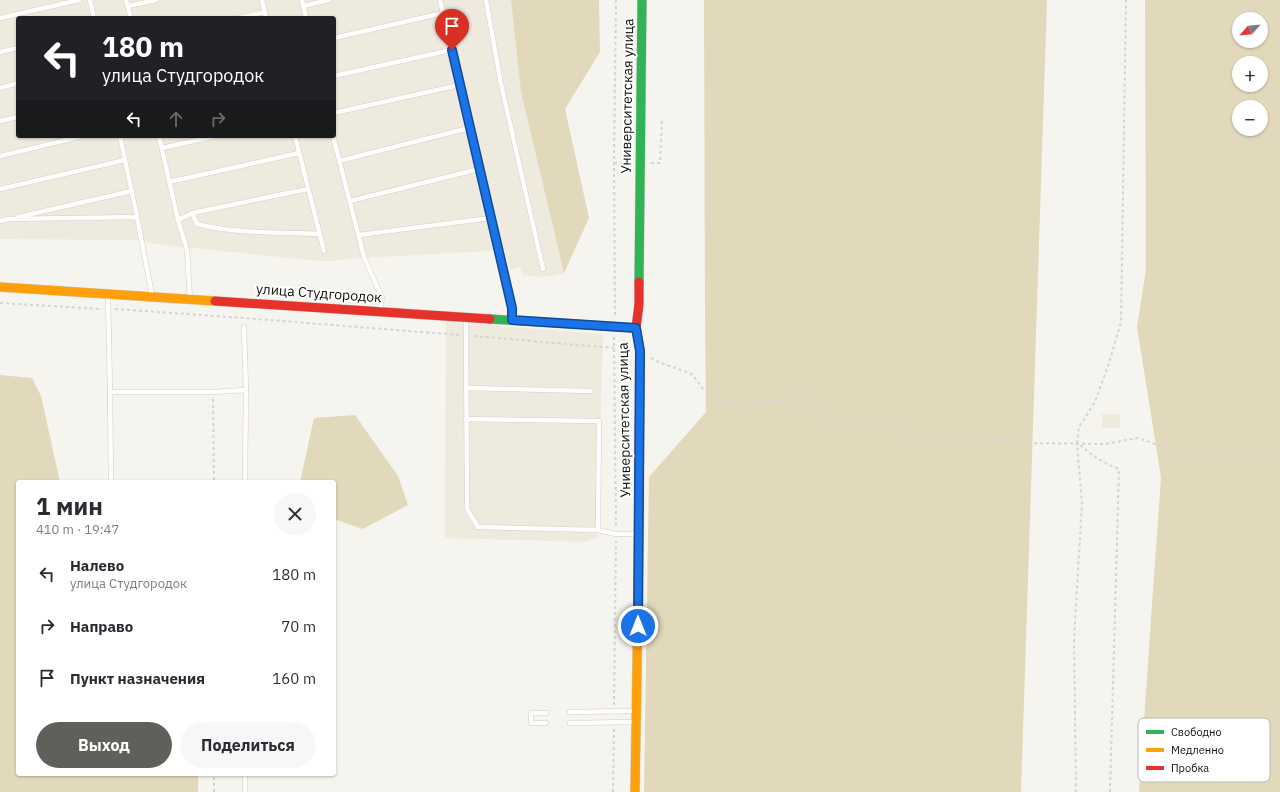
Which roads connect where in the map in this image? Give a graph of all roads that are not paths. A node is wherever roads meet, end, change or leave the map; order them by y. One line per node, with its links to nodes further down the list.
1 (79, 0): 20 (lane)
2 (90, 0): 15 (lane)
3 (126, 0): 11 (lane)
4 (156, 0): 11 (lane)
5 (262, 0): 13 (lane)
6 (302, 0): 12 (lane)
7 (329, 0): 12 (lane)
8 (440, 0): 14 (lane)
9 (486, 0): 59 (lane)
10 (642, 0): 68 (street, Университетская улица)
11 (128, 6): 16 (lane)
12 (303, 6): 19 (lane)
13 (265, 12): 17 (lane); 18 (lane)
14 (443, 13): 21 (lane); 23 (lane)
15 (94, 16)
16 (130, 16)
17 (248, 16)
18 (266, 16)
19 (306, 16)
20 (0, 18)
21 (336, 38)
22 (16, 48): 24 (lane)
23 (452, 50): 25 (lane); 27 (lane)
24 (0, 52)
25 (336, 76)
26 (16, 84): 28 (lane)
27 (460, 85): 29 (lane); 32 (lane)
28 (0, 88)
29 (336, 113)
30 (16, 116): 31 (lane)
31 (0, 120)
32 (469, 128): 43 (lane); 44 (lane)
33 (75, 138): 41 (lane)
34 (120, 138): 42 (lane)
35 (160, 138): 39 (lane)
36 (207, 138): 39 (lane)
37 (295, 138): 40 (lane)
38 (333, 138): 43 (lane)
39 (162, 148): 45 (lane)
40 (299, 153): 45 (lane); 47 (lane)
41 (0, 156)
42 (125, 160): 46 (lane); 48 (lane)
43 (339, 161): 49 (lane)
44 (479, 169): 49 (lane); 52 (lane)
45 (169, 182): 54 (lane)
46 (0, 189)
47 (308, 189): 50 (lane); 56 (lane)
48 (132, 191): 51 (lane); 53 (lane)
49 (350, 200): 57 (lane)
50 (192, 213): 54 (lane); 56 (lane)
51 (137, 217): 53 (lane); 62 (lane)
52 (490, 218): 57 (lane); 66 (lane)
53 (9, 219): 55 (lane)
54 (178, 220): 63 (lane)
55 (0, 221)
56 (320, 234): 58 (lane)
57 (359, 235): 64 (lane)
58 (324, 251)
59 (543, 270)
60 (0, 286): 61 (street, улица Студгородок)
61 (108, 293): 62 (street, улица Студгородок); 72 (lane)
62 (152, 296): 63 (street, улица Студгородок)
63 (190, 299): 64 (street, улица Студгородок)
64 (380, 311): 65 (street, улица Студгородок)
65 (466, 317): 66 (street, улица Студгородок); 69 (lane)
66 (512, 320): 68 (street, улица Студгородок)
67 (244, 327): 70 (lane)
68 (636, 328): 77 (street, Университетская улица)
69 (466, 388): 71 (lane); 73 (lane)
70 (246, 390): 72 (lane); 75 (lane)
71 (591, 391)
72 (110, 392): 74 (lane)
73 (466, 419): 76 (lane); 76 (lane)
74 (111, 480)
75 (245, 480)
76 (598, 530): 77 (lane)
77 (638, 534): 78 (street, Университетская улица)
78 (637, 711): 80 (lane); 81 (street, Университетская улица)
79 (546, 712): 82 (lane)
80 (570, 712)
81 (637, 722): 83 (lane); 86 (street, Университетская улица)
82 (546, 723)
83 (570, 723)
84 (245, 776): 85 (lane)
85 (245, 792)
86 (635, 792)

